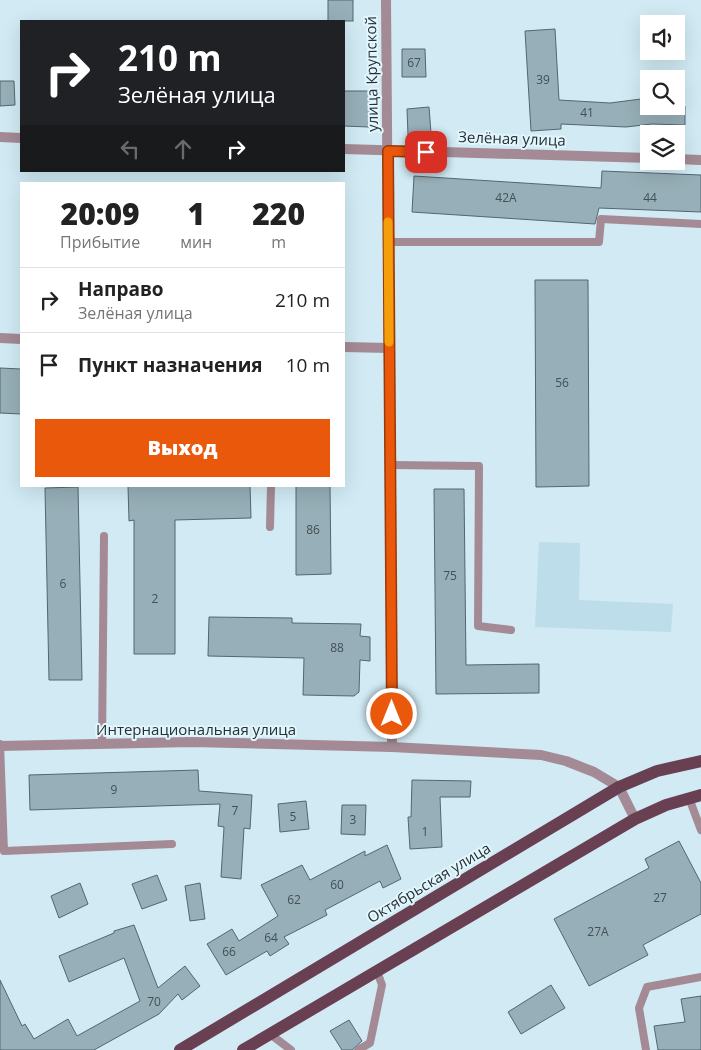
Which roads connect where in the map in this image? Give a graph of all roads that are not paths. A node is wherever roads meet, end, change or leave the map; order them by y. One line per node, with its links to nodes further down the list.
1 (386, 0): 5 (street, улица Крупской)
2 (0, 137): 3 (street)
3 (20, 138)
4 (345, 149): 5 (street, Зелёная улица)
5 (388, 151): 6 (street, Зелёная улица); 10 (street, улица Крупской)
6 (640, 158)
7 (685, 159): 8 (street)
8 (701, 160)
9 (701, 224): 10 (lane)
10 (388, 242): 14 (street, улица Крупской)
11 (0, 338): 12 (street)
12 (20, 339)
13 (345, 347): 14 (street)
14 (389, 348): 15 (street, улица Крупской)
15 (389, 465): 19 (lane); 22 (street, улица Крупской)
16 (270, 487): 17 (lane)
17 (270, 527)
18 (104, 536): 20 (lane)
19 (511, 630)
20 (102, 744): 21 (street, Интернациональная улица); 22 (street, Интернациональная улица)
21 (0, 745): 28 (lane)
22 (392, 747): 24 (street)
23 (701, 762): 24 (main road, Октябрьская улица)
24 (619, 787): 26 (street); 32 (main road, Октябрьская улица)
25 (695, 797): 26 (main road); 27 (lane)
26 (635, 819): 29 (main road)
27 (701, 830)
28 (172, 844)
29 (377, 971): 31 (main road); 35 (lane)
30 (701, 977): 36 (lane)
31 (270, 1034): 33 (main road); 34 (lane)
32 (180, 1050)
33 (243, 1050)
34 (291, 1050)
35 (358, 1050)
36 (646, 1050)

